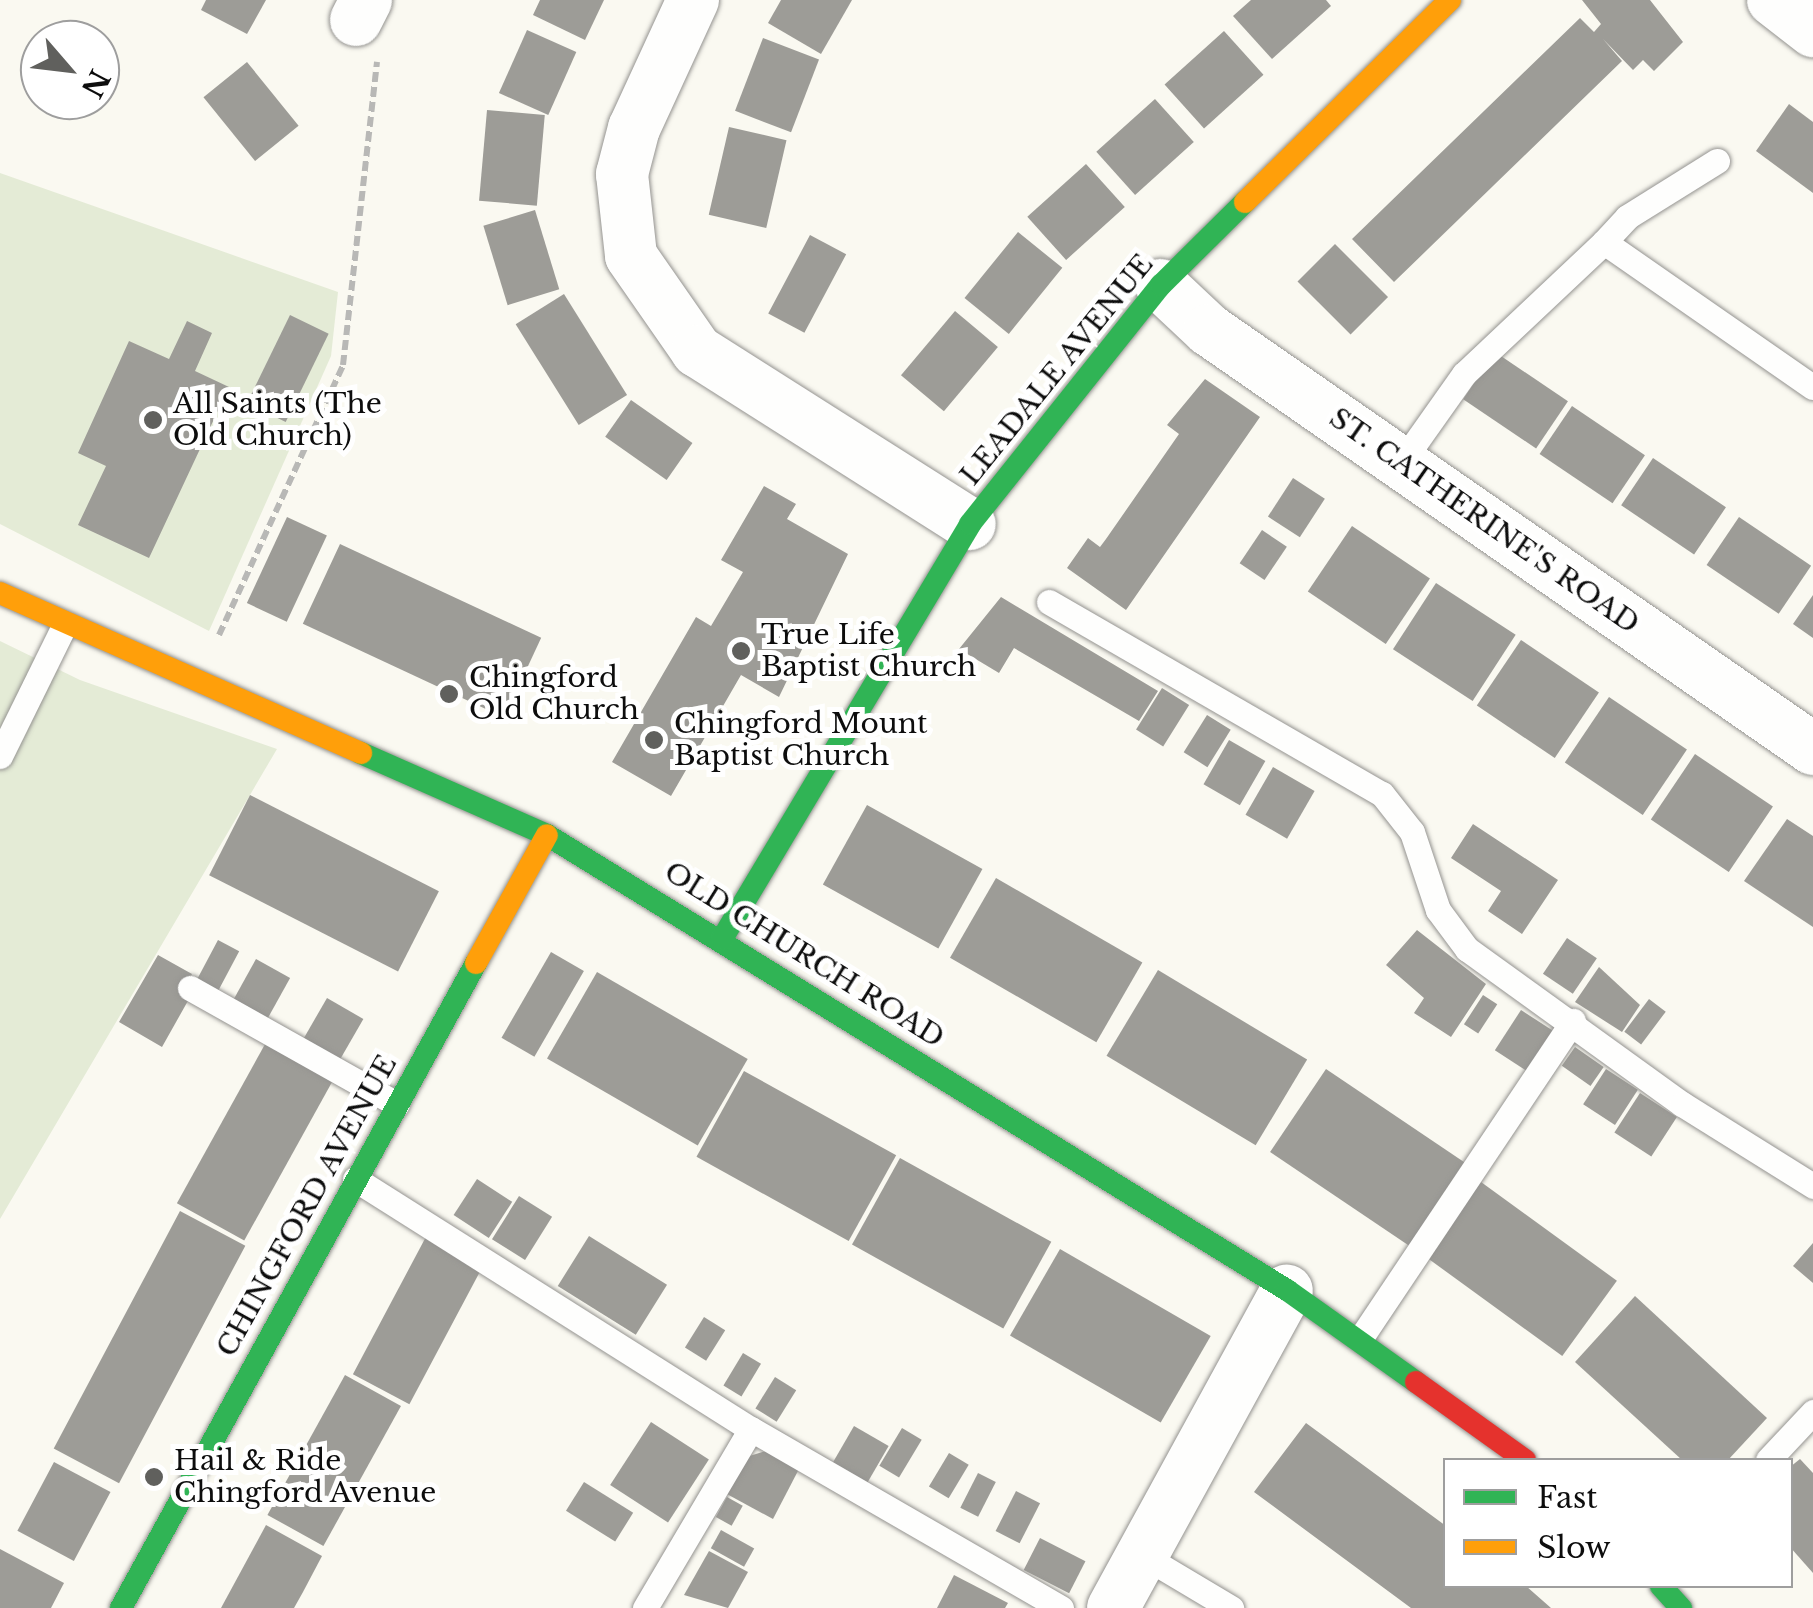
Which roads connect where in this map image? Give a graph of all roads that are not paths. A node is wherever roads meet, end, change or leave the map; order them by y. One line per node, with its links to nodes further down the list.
1 (693, 0): 10 (street)
2 (1450, 0): 7 (street, LEADALE AVENUE)
3 (1772, 0): 4 (street)
4 (1813, 30)
5 (1717, 161): 6 (lane)
6 (1604, 242): 8 (lane); 9 (lane)
7 (1161, 286): 9 (street, ST. CATHERINE'S ROAD); 10 (street, LEADALE AVENUE)
8 (1813, 387)
9 (1401, 463): 14 (street, ST. CATHERINE'S ROAD)
10 (970, 524): 17 (street, LEADALE AVENUE)
11 (0, 594): 13 (street, OLD CHURCH ROAD)
12 (1049, 602): 19 (lane)
13 (64, 628): 15 (lane); 16 (street, OLD CHURCH ROAD)
14 (1813, 749)
15 (0, 756)
16 (546, 835): 17 (street, OLD CHURCH ROAD); 20 (street, CHINGFORD AVENUE)
17 (722, 939): 23 (street, OLD CHURCH ROAD)
18 (190, 988): 20 (lane)
19 (1573, 1021): 22 (lane); 24 (lane)
20 (398, 1104): 21 (street, CHINGFORD AVENUE)
21 (355, 1179): 26 (lane); 31 (street, CHINGFORD AVENUE)
22 (1813, 1186)
23 (1287, 1290): 24 (street, OLD CHURCH ROAD); 29 (street)
24 (1360, 1339): 27 (street, OLD CHURCH ROAD)
25 (1813, 1412): 28 (lane)
26 (751, 1428): 32 (lane); 33 (lane)
27 (1522, 1458)
28 (1770, 1458)
29 (1142, 1556): 34 (street); 35 (lane)
30 (1663, 1588): 36 (street)
31 (122, 1608)
32 (644, 1608)
33 (1060, 1608)
34 (1113, 1608)
35 (1231, 1608)
36 (1681, 1608)

